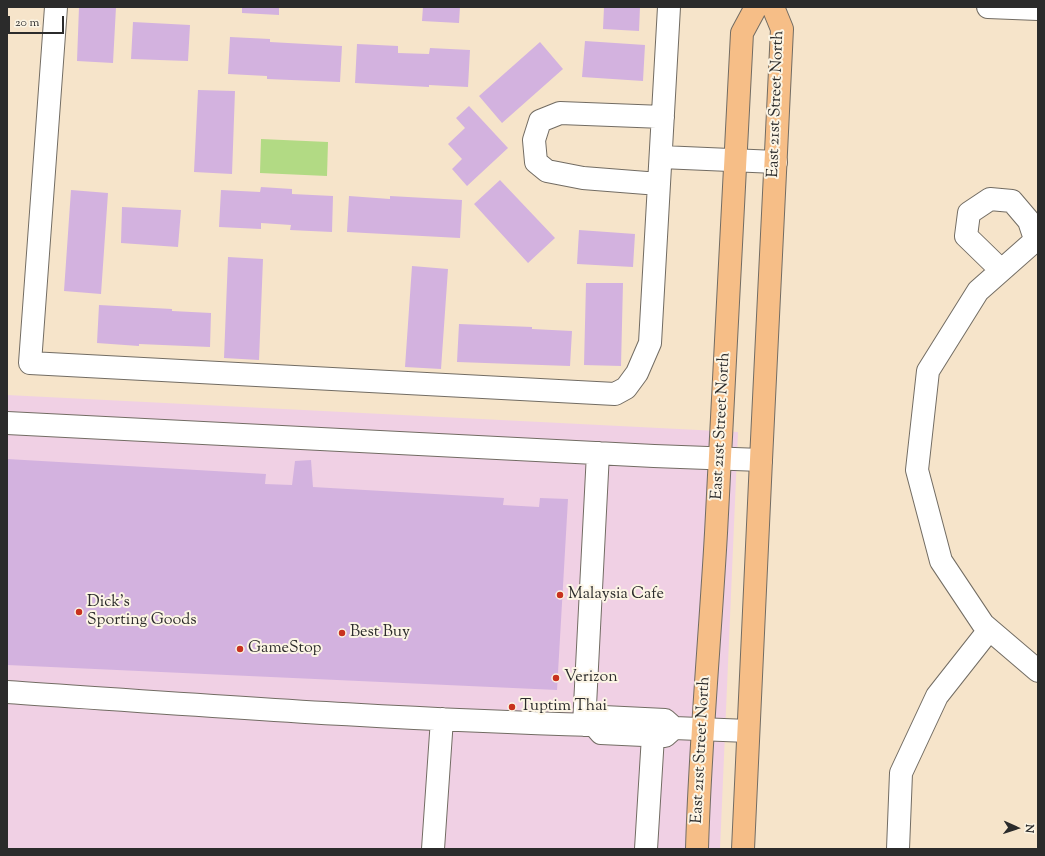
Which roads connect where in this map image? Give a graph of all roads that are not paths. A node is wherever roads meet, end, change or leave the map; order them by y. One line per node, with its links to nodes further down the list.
1 (56, 7): 11 (street)
2 (669, 7): 7 (street)
3 (756, 7): 9 (main road, East 21st Street North)
4 (773, 7): 10 (main road, East 21st Street North)
5 (988, 7): 6 (street)
6 (1038, 9)
7 (663, 117): 8 (street); 11 (street)
8 (661, 157): 9 (street); 11 (street)
9 (736, 160): 10 (street); 16 (main road, East 21st Street North)
10 (776, 162): 17 (main road, East 21st Street North)
11 (659, 184)
12 (1037, 239): 13 (street); 13 (street)
13 (1001, 270): 18 (street)
14 (7, 423): 15 (street)
15 (598, 453): 16 (street); 22 (street)
16 (720, 457): 17 (street); 24 (main road, East 21st Street North)
17 (760, 460): 25 (main road, East 21st Street North)
18 (989, 630): 19 (street); 31 (street)
19 (1038, 671)
20 (7, 692): 21 (street)
21 (442, 719): 22 (street); 27 (street)
22 (589, 725): 23 (street); 26 (street)
23 (674, 728): 24 (street); 26 (street)
24 (702, 729): 25 (street); 29 (main road, East 21st Street North)
25 (748, 731): 30 (main road, East 21st Street North)
26 (653, 736): 28 (street)
27 (433, 849)
28 (646, 849)
29 (697, 849)
30 (743, 849)
31 (898, 849)

